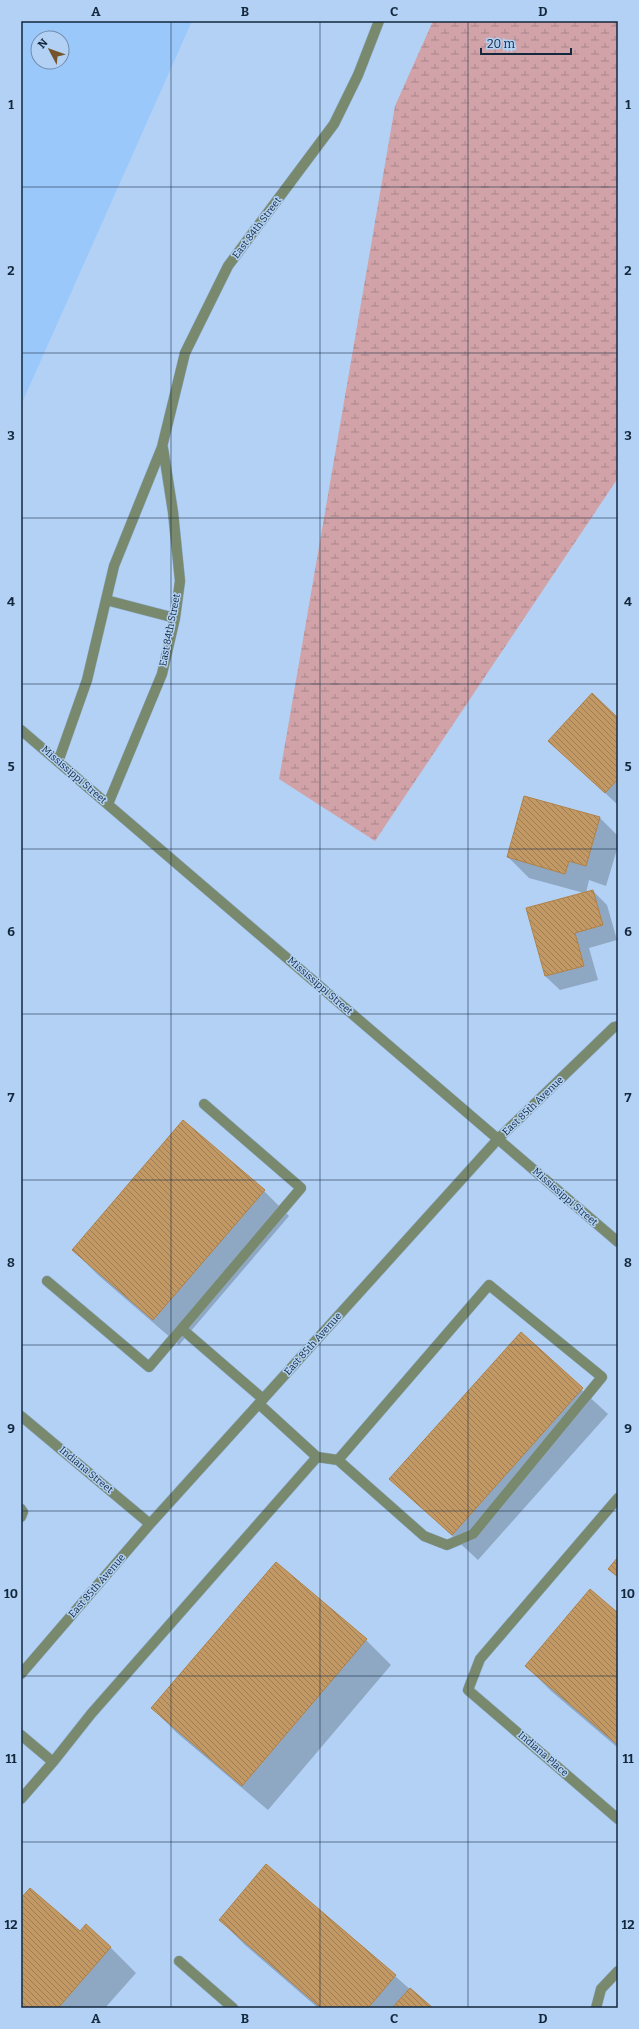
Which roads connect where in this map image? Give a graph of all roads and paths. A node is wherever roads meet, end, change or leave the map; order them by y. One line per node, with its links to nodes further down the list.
1 (379, 21): 2 (street, East 84th Street)
2 (162, 447): 3 (street, East 84th Street); 4 (street, East 84th Street)
3 (106, 600): 4 (street); 6 (street, East 84th Street)
4 (175, 618): 7 (street, East 84th Street)
5 (21, 730): 6 (street, Mississippi Street)
6 (58, 762): 7 (street, Mississippi Street)
7 (108, 804): 10 (street, Mississippi Street)
8 (618, 1026): 10 (street, East 85th Avenue)
9 (204, 1104): 13 (street)
10 (498, 1140): 11 (street, Mississippi Street); 14 (street, East 85th Avenue)
11 (618, 1242)
12 (47, 1281): 13 (street)
13 (182, 1329): 14 (street)
14 (261, 1401): 16 (street); 21 (street, East 85th Avenue)
15 (21, 1416): 21 (street, Indiana Street)
16 (317, 1457): 17 (street); 24 (street)
17 (338, 1460): 17 (street)
18 (618, 1498): 26 (street, Indiana Place)
19 (21, 1509): 20 (street)
20 (21, 1517)
21 (150, 1524): 22 (street, East 85th Avenue)
22 (21, 1674)
23 (21, 1735): 24 (street)
24 (53, 1762): 25 (street)
25 (21, 1799)
26 (618, 1819)
27 (178, 1960): 29 (street)
28 (618, 1971): 30 (street)
29 (233, 2008)
30 (596, 2008)

